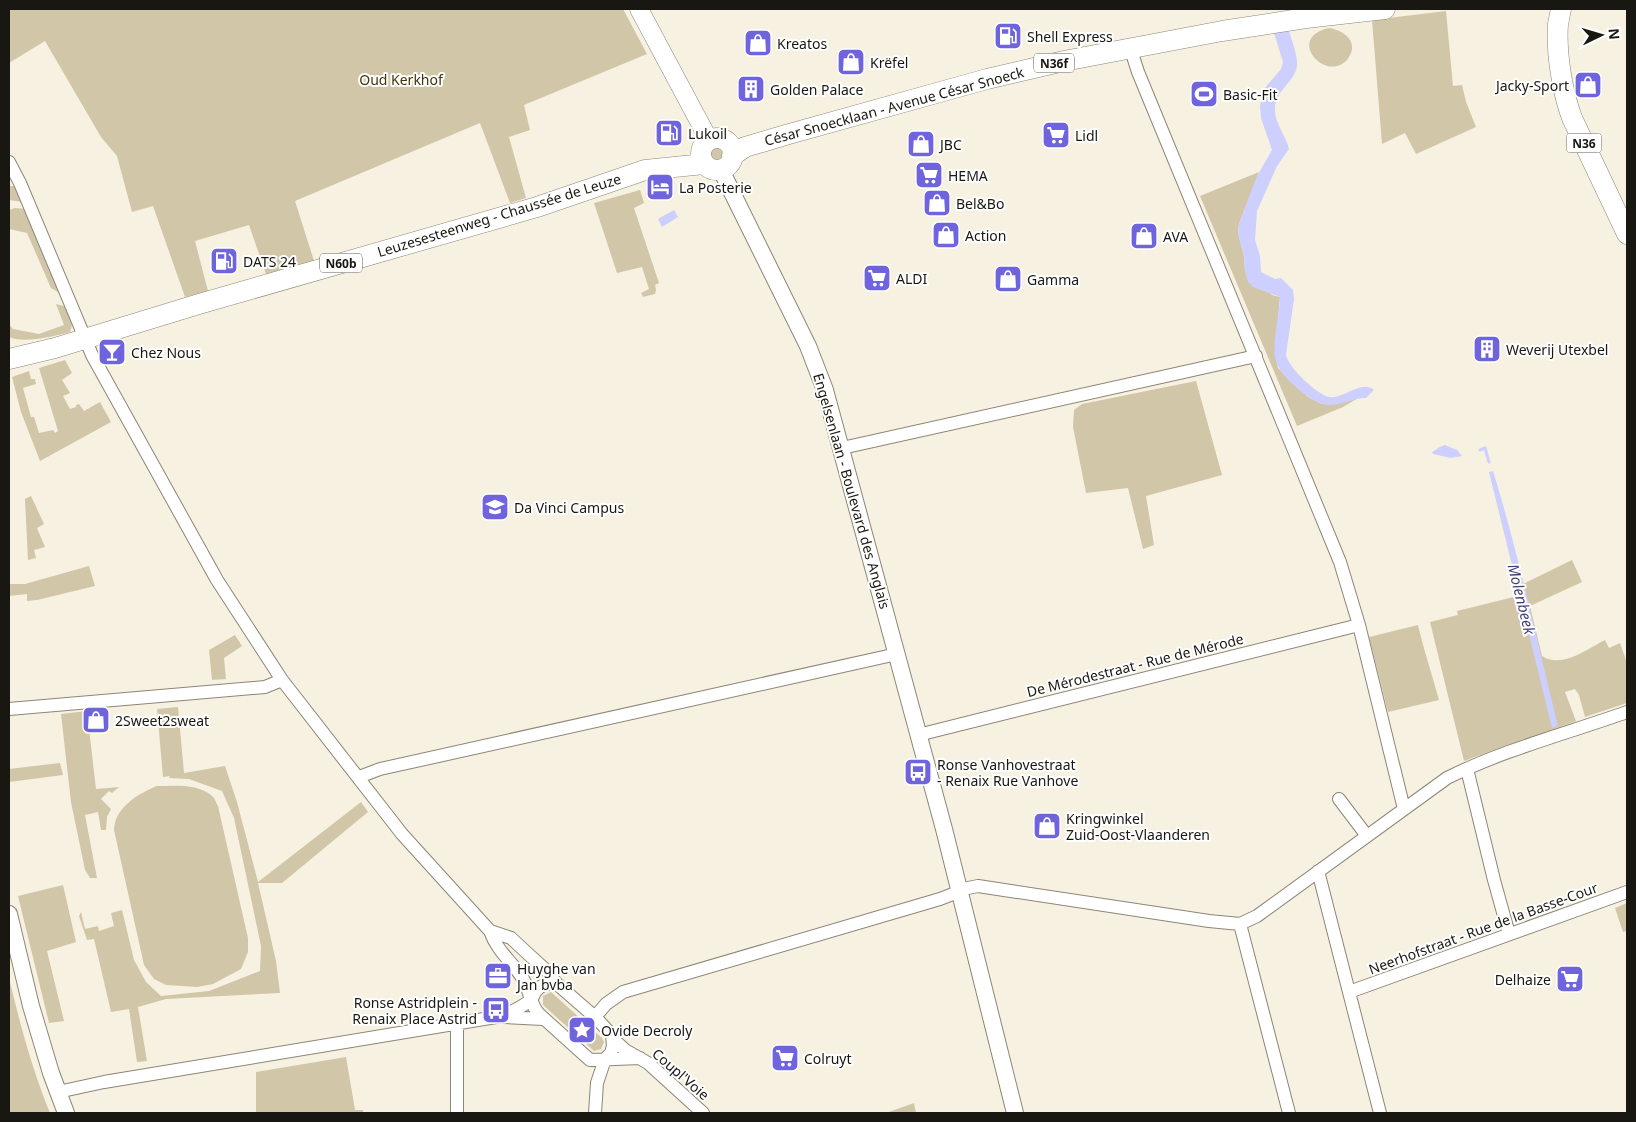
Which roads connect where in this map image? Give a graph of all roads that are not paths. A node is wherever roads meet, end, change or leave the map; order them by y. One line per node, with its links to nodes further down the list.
1 (638, 9): 6 (main road, Engelsenlaan - Boulevard des Anglais)
2 (1314, 9): 6 (main road, César Snoecklaan - Avenue César Snoeck / N36f)
3 (1384, 9): 5 (main road, César Snoecklaan - Avenue César Snoeck / N36f)
4 (1556, 14): 8 (main road, N36)
5 (1130, 47): 6 (main road, César Snoecklaan - Avenue César Snoeck / N36f); 12 (street)
6 (716, 153): 9 (main road, Leuzesesteenweg - Chaussée de Leuze / N60b); 14 (street, Engelsenlaan - Boulevard des Anglais)
7 (9, 162): 9 (street)
8 (1625, 222)
9 (85, 338): 11 (main road, Leuzesesteenweg - Chaussée de Leuze / N60b); 17 (street)
10 (9, 349): 11 (main road, Leuzesesteenweg - Chaussée de Leuze / N60b)
11 (36, 352): 13 (main road, Leuzesesteenweg - Chaussée de Leuze / N60b)
12 (1256, 356): 14 (street); 15 (street)
13 (9, 359)
14 (842, 448): 16 (street, Engelsenlaan - Boulevard des Anglais)
15 (1359, 625): 20 (street, De Mérodestraat - Rue de Mérode); 24 (street)
16 (897, 654): 20 (street, Engelsenlaan - Boulevard des Anglais); 22 (street)
17 (282, 680): 18 (street); 22 (street)
18 (9, 709)
19 (1627, 712): 21 (street)
20 (918, 735): 27 (street, Engelsenlaan - Boulevard des Anglais)
21 (1467, 769): 24 (street); 32 (street)
22 (359, 777): 31 (street)
23 (1339, 799): 25 (street)
24 (1404, 809): 25 (street)
25 (1367, 836): 26 (street)
26 (1318, 871): 30 (street); 34 (street)
27 (959, 891): 30 (street); 37 (street); 48 (street, Engelsenlaan - Boulevard des Anglais)
28 (1627, 892): 32 (street, Neerhofstraat - Rue de la Basse-Cour)
29 (9, 914): 43 (street)
30 (1240, 924): 49 (street)
31 (490, 931): 33 (street, Coupl'Voie); 35 (street, Coupl'Voie)
32 (1509, 934): 34 (street, Neerhofstraat - Rue de la Basse-Cour)
33 (557, 984): 35 (street); 37 (street, Coupl'Voie)
34 (1349, 992): 50 (street)
35 (532, 999): 36 (street); 38 (street, Coupl'Voie)
36 (502, 1016): 38 (street); 39 (street)
37 (595, 1017): 40 (street, Coupl'Voie)
38 (543, 1019): 42 (street, Coupl'Voie)
39 (457, 1025): 43 (street); 45 (street)
40 (613, 1039): 41 (street, Coupl'Voie); 42 (street)
41 (640, 1058): 42 (street, Coupl'Voie); 47 (street, Coupl'Voie)
42 (605, 1059): 46 (street)
43 (58, 1092): 44 (street)
44 (66, 1113)
45 (457, 1113)
46 (595, 1113)
47 (703, 1113)
48 (1015, 1113)
49 (1289, 1113)
50 (1380, 1113)

